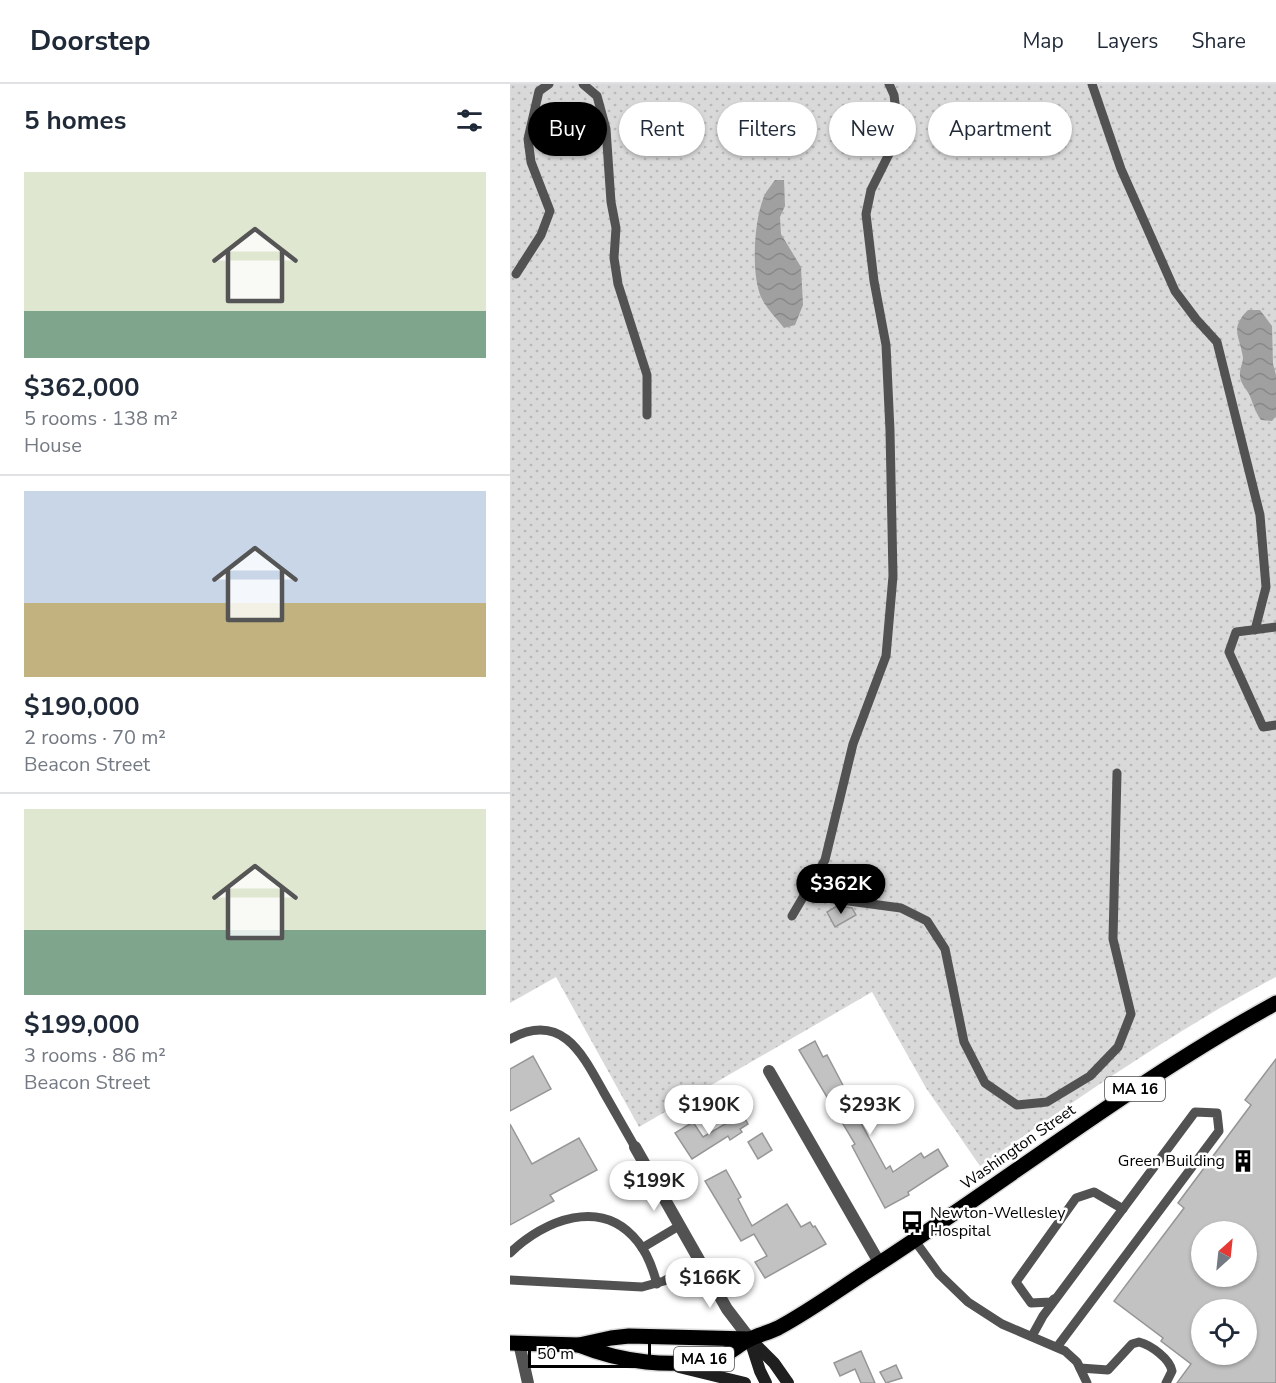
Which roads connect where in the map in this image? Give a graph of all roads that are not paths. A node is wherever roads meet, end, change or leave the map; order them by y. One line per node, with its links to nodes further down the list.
1 (549, 84): 5 (lane)
2 (583, 84): 6 (lane)
3 (889, 84): 11 (lane)
4 (1092, 84): 8 (lane)
5 (516, 274)
6 (647, 415)
7 (1276, 627): 8 (lane)
8 (1255, 630): 9 (lane)
9 (1276, 725)
10 (1117, 774): 11 (lane)
11 (804, 894): 12 (lane)
12 (792, 916)
13 (1276, 1003): 19 (main road, Washington Street / MA 16)
14 (510, 1039): 16 (lane)
15 (769, 1071): 23 (street)
16 (635, 1147): 18 (street)
17 (1123, 1209): 26 (lane); 26 (lane); 31 (lane)
18 (679, 1226): 20 (lane); 22 (street)
19 (915, 1241): 23 (main road, Washington Street / MA 16); 27 (lane)
20 (642, 1248): 21 (lane); 25 (lane)
21 (510, 1253)
22 (700, 1261): 25 (lane); 28 (street)
23 (880, 1264): 28 (main road, Washington Street / MA 16)
24 (510, 1280): 25 (lane)
25 (657, 1284)
26 (1056, 1298): 27 (lane)
27 (1032, 1336): 31 (lane)
28 (750, 1339): 30 (main road, Washington Street / MA 16); 32 (main road, Washington Street / MA 16); 36 (main road); 37 (main road)
29 (515, 1343): 30 (main road, Washington Street / MA 16); 34 (street)
30 (579, 1345): 32 (main road, Washington Street / MA 16)
31 (1057, 1347): 33 (lane)
32 (654, 1362): 35 (main road)
33 (1080, 1368): 38 (lane); 39 (lane)
34 (528, 1383)
35 (745, 1383)
36 (766, 1383)
37 (788, 1383)
38 (1087, 1383)
39 (1166, 1383)

